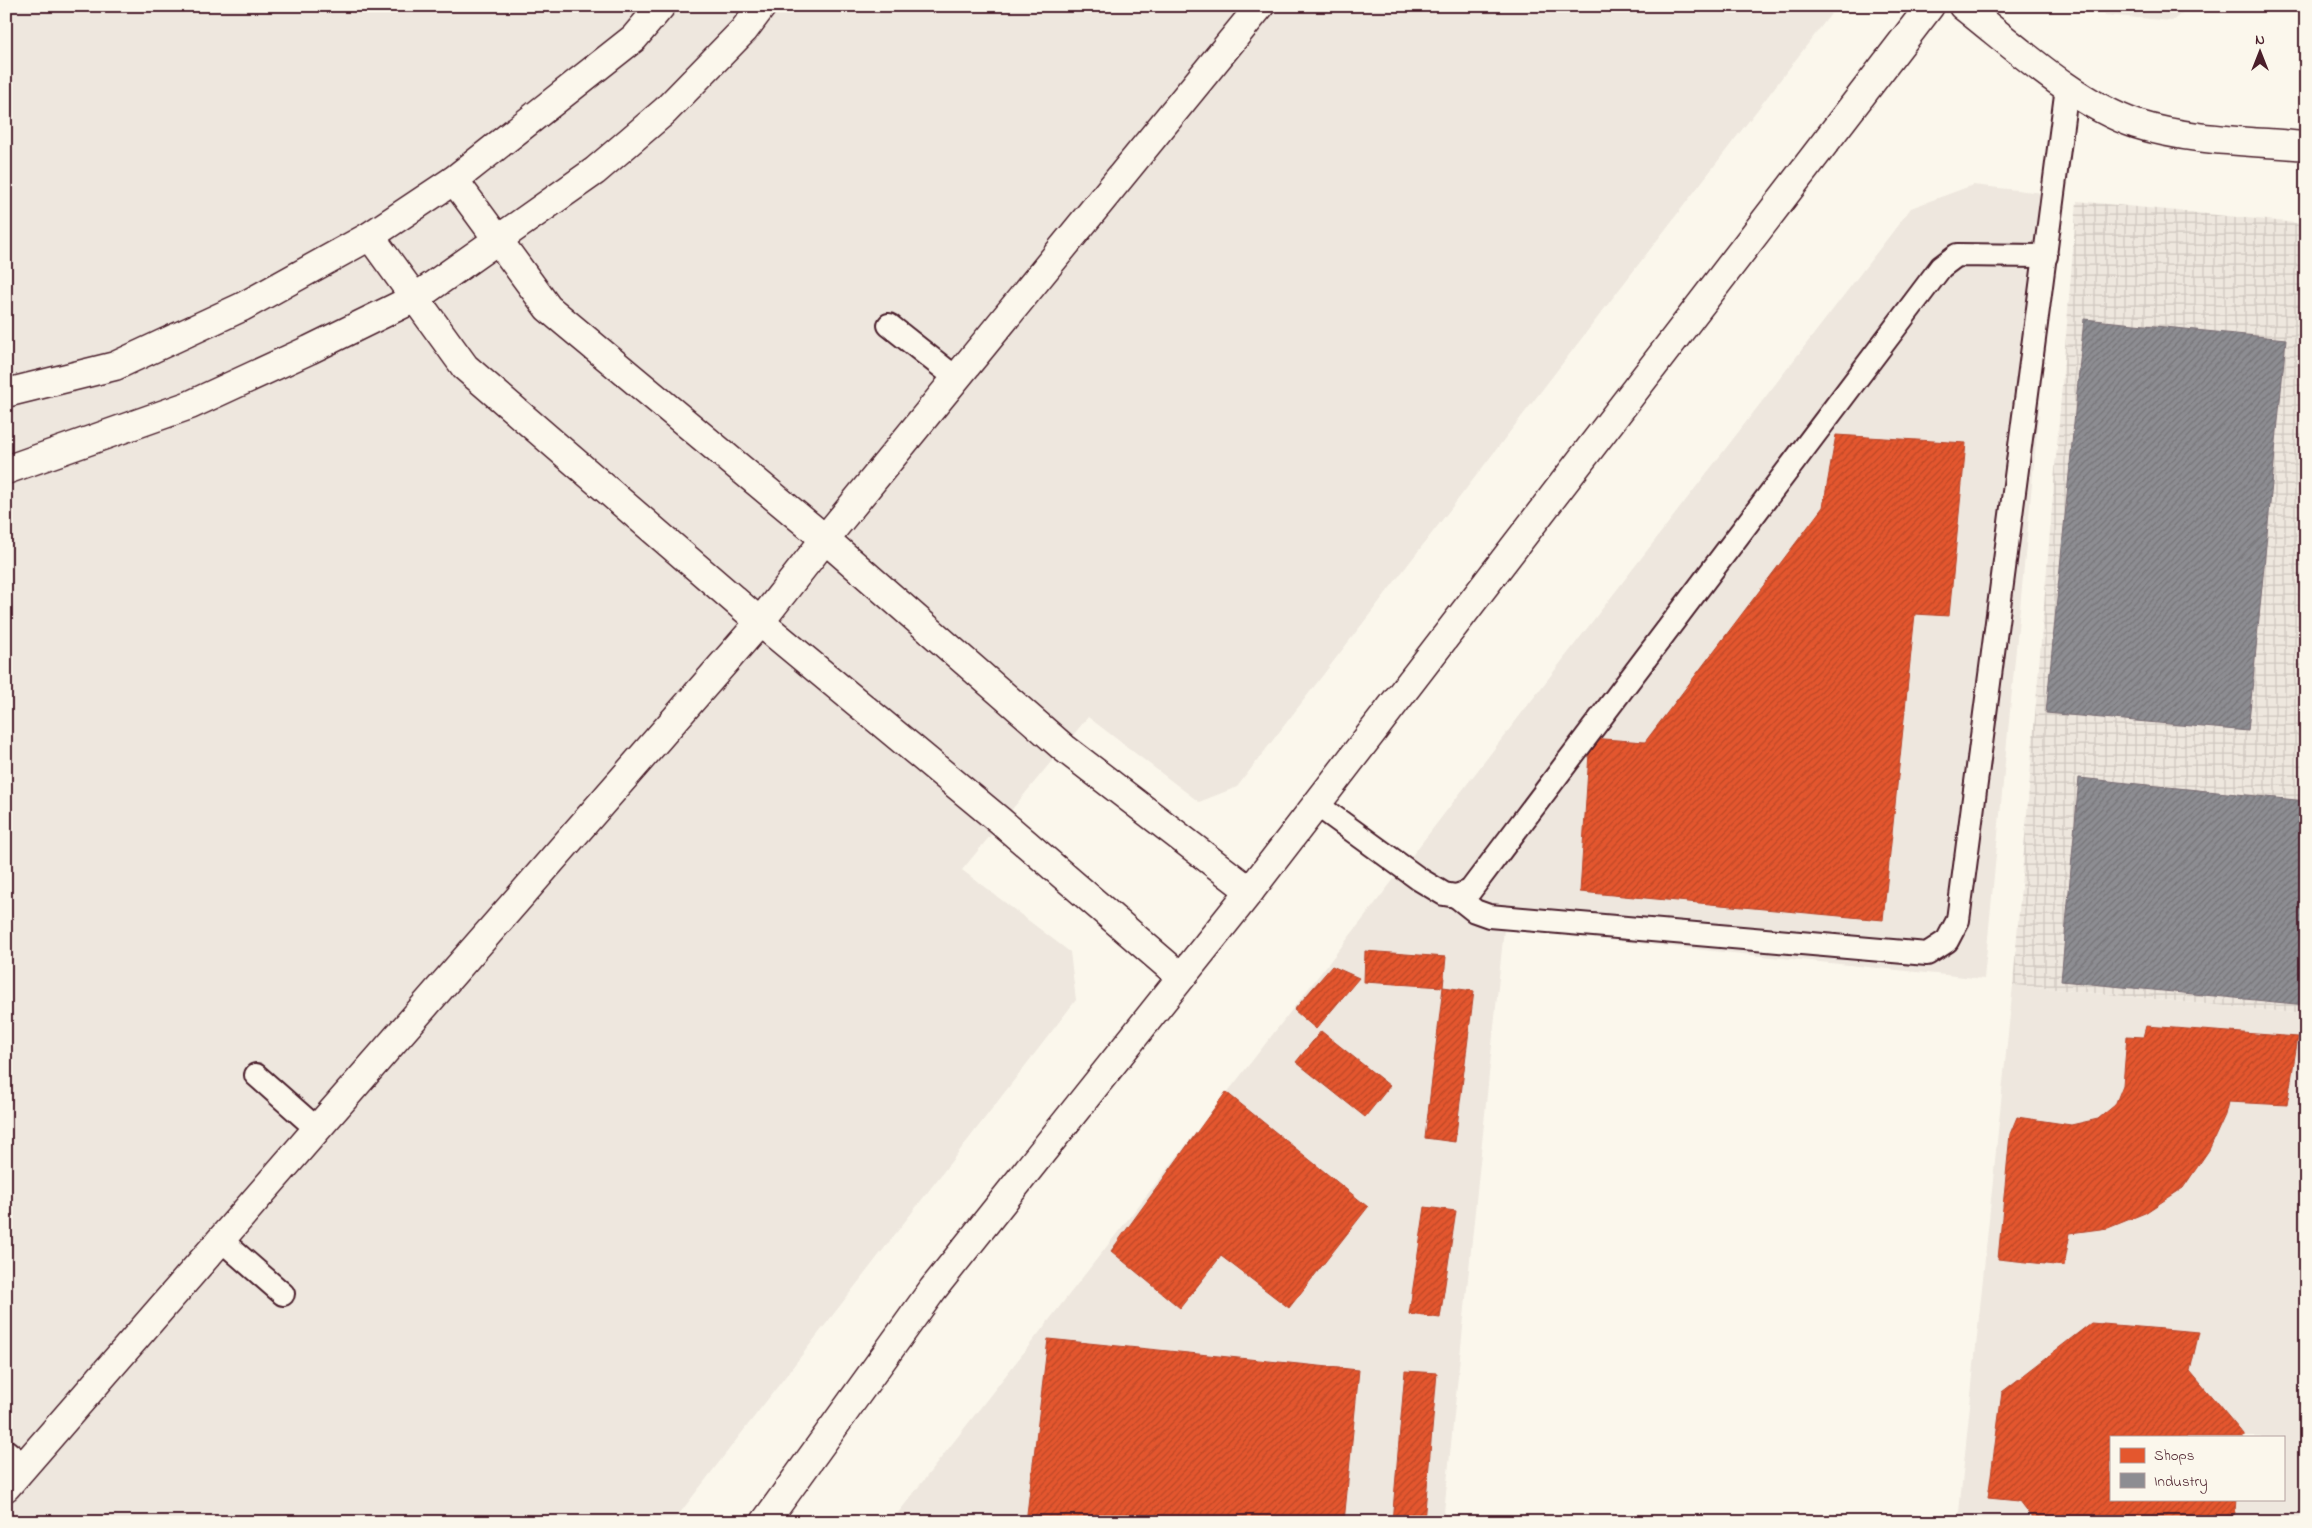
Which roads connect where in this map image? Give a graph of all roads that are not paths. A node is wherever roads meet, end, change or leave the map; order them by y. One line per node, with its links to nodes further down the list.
1 (661, 6): 8 (street)
2 (762, 6): 10 (street)
3 (1260, 6): 14 (street)
4 (1930, 6): 19 (street)
5 (1963, 6): 6 (street)
6 (2067, 87): 7 (street); 11 (lane)
7 (2306, 146)
8 (454, 180): 9 (street); 10 (street)
9 (370, 236): 12 (street); 15 (street)
10 (498, 240): 12 (street); 17 (street)
11 (2046, 256): 21 (lane); 21 (lane)
12 (415, 298): 16 (street); 18 (street)
13 (889, 325): 14 (lane)
14 (956, 378): 17 (street)
15 (6, 393)
16 (6, 470)
17 (825, 538): 18 (street); 20 (street)
18 (760, 622): 22 (street); 24 (street)
19 (1316, 804): 20 (street); 21 (lane)
20 (1250, 891): 22 (street)
21 (1456, 896)
22 (1181, 977): 29 (street)
23 (256, 1074): 24 (lane)
24 (316, 1129): 25 (street)
25 (220, 1239): 26 (lane); 27 (street)
26 (284, 1294)
27 (16, 1458): 28 (street)
28 (6, 1487)
29 (765, 1522)

